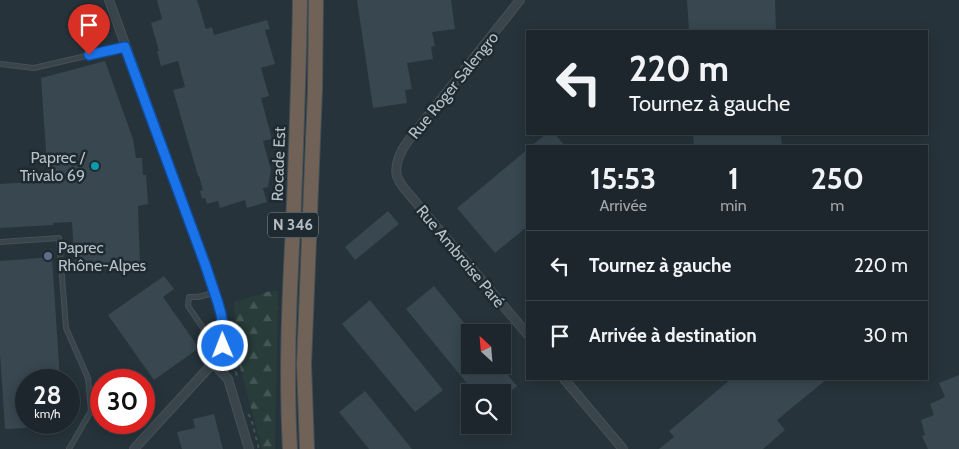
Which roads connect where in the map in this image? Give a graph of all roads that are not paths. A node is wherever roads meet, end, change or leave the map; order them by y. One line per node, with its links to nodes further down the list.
1 (108, 0): 5 (street)
2 (300, 0): 17 (highway, Rocade Est / N 346)
3 (316, 0): 18 (highway, N 346)
4 (520, 0): 7 (street, Rue Roger Salengro)
5 (125, 47): 6 (lane); 9 (street)
6 (0, 64)
7 (397, 176): 11 (street, Rue Ambroise Paré)
8 (0, 242): 15 (lane)
9 (214, 292): 10 (lane); 12 (street)
10 (203, 328)
11 (526, 333)
12 (213, 363): 14 (street); 16 (street)
13 (565, 380): 19 (street)
14 (136, 448)
15 (69, 449)
16 (249, 449)
17 (290, 449)
18 (306, 449)
19 (623, 449)

